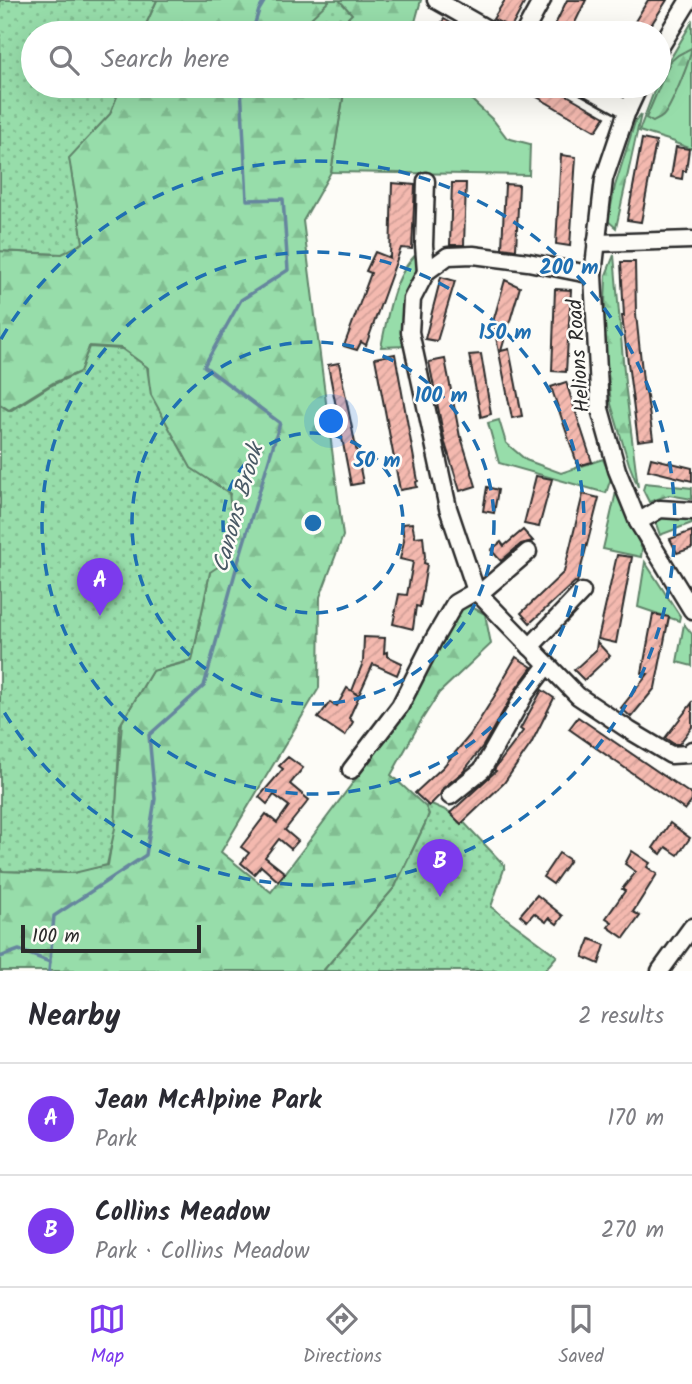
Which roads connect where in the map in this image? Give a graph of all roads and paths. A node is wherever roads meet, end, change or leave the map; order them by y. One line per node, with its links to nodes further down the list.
1 (436, 0): 4 (street)
2 (542, 0): 5 (street)
3 (689, 0): 6 (street)
4 (473, 21)
5 (531, 21)
6 (671, 29)
7 (606, 98): 9 (street)
8 (634, 98): 9 (street, Helions Road)
9 (628, 110): 12 (street, Helions Road)
10 (426, 181): 13 (street)
11 (692, 240): 12 (street)
12 (596, 243): 14 (street, Helions Road)
13 (426, 272): 14 (street); 18 (street)
14 (593, 275): 16 (street, Helions Road)
15 (692, 511): 16 (street)
16 (638, 522): 20 (street, Helions Road)
17 (528, 552): 18 (street)
18 (478, 592): 21 (street); 24 (street)
19 (582, 592): 21 (street)
20 (692, 610)
21 (530, 647): 22 (street)
22 (547, 665): 23 (street); 25 (street)
23 (692, 750)
24 (351, 770)
25 (450, 796)
26 (692, 927): 27 (street)
27 (660, 971)

